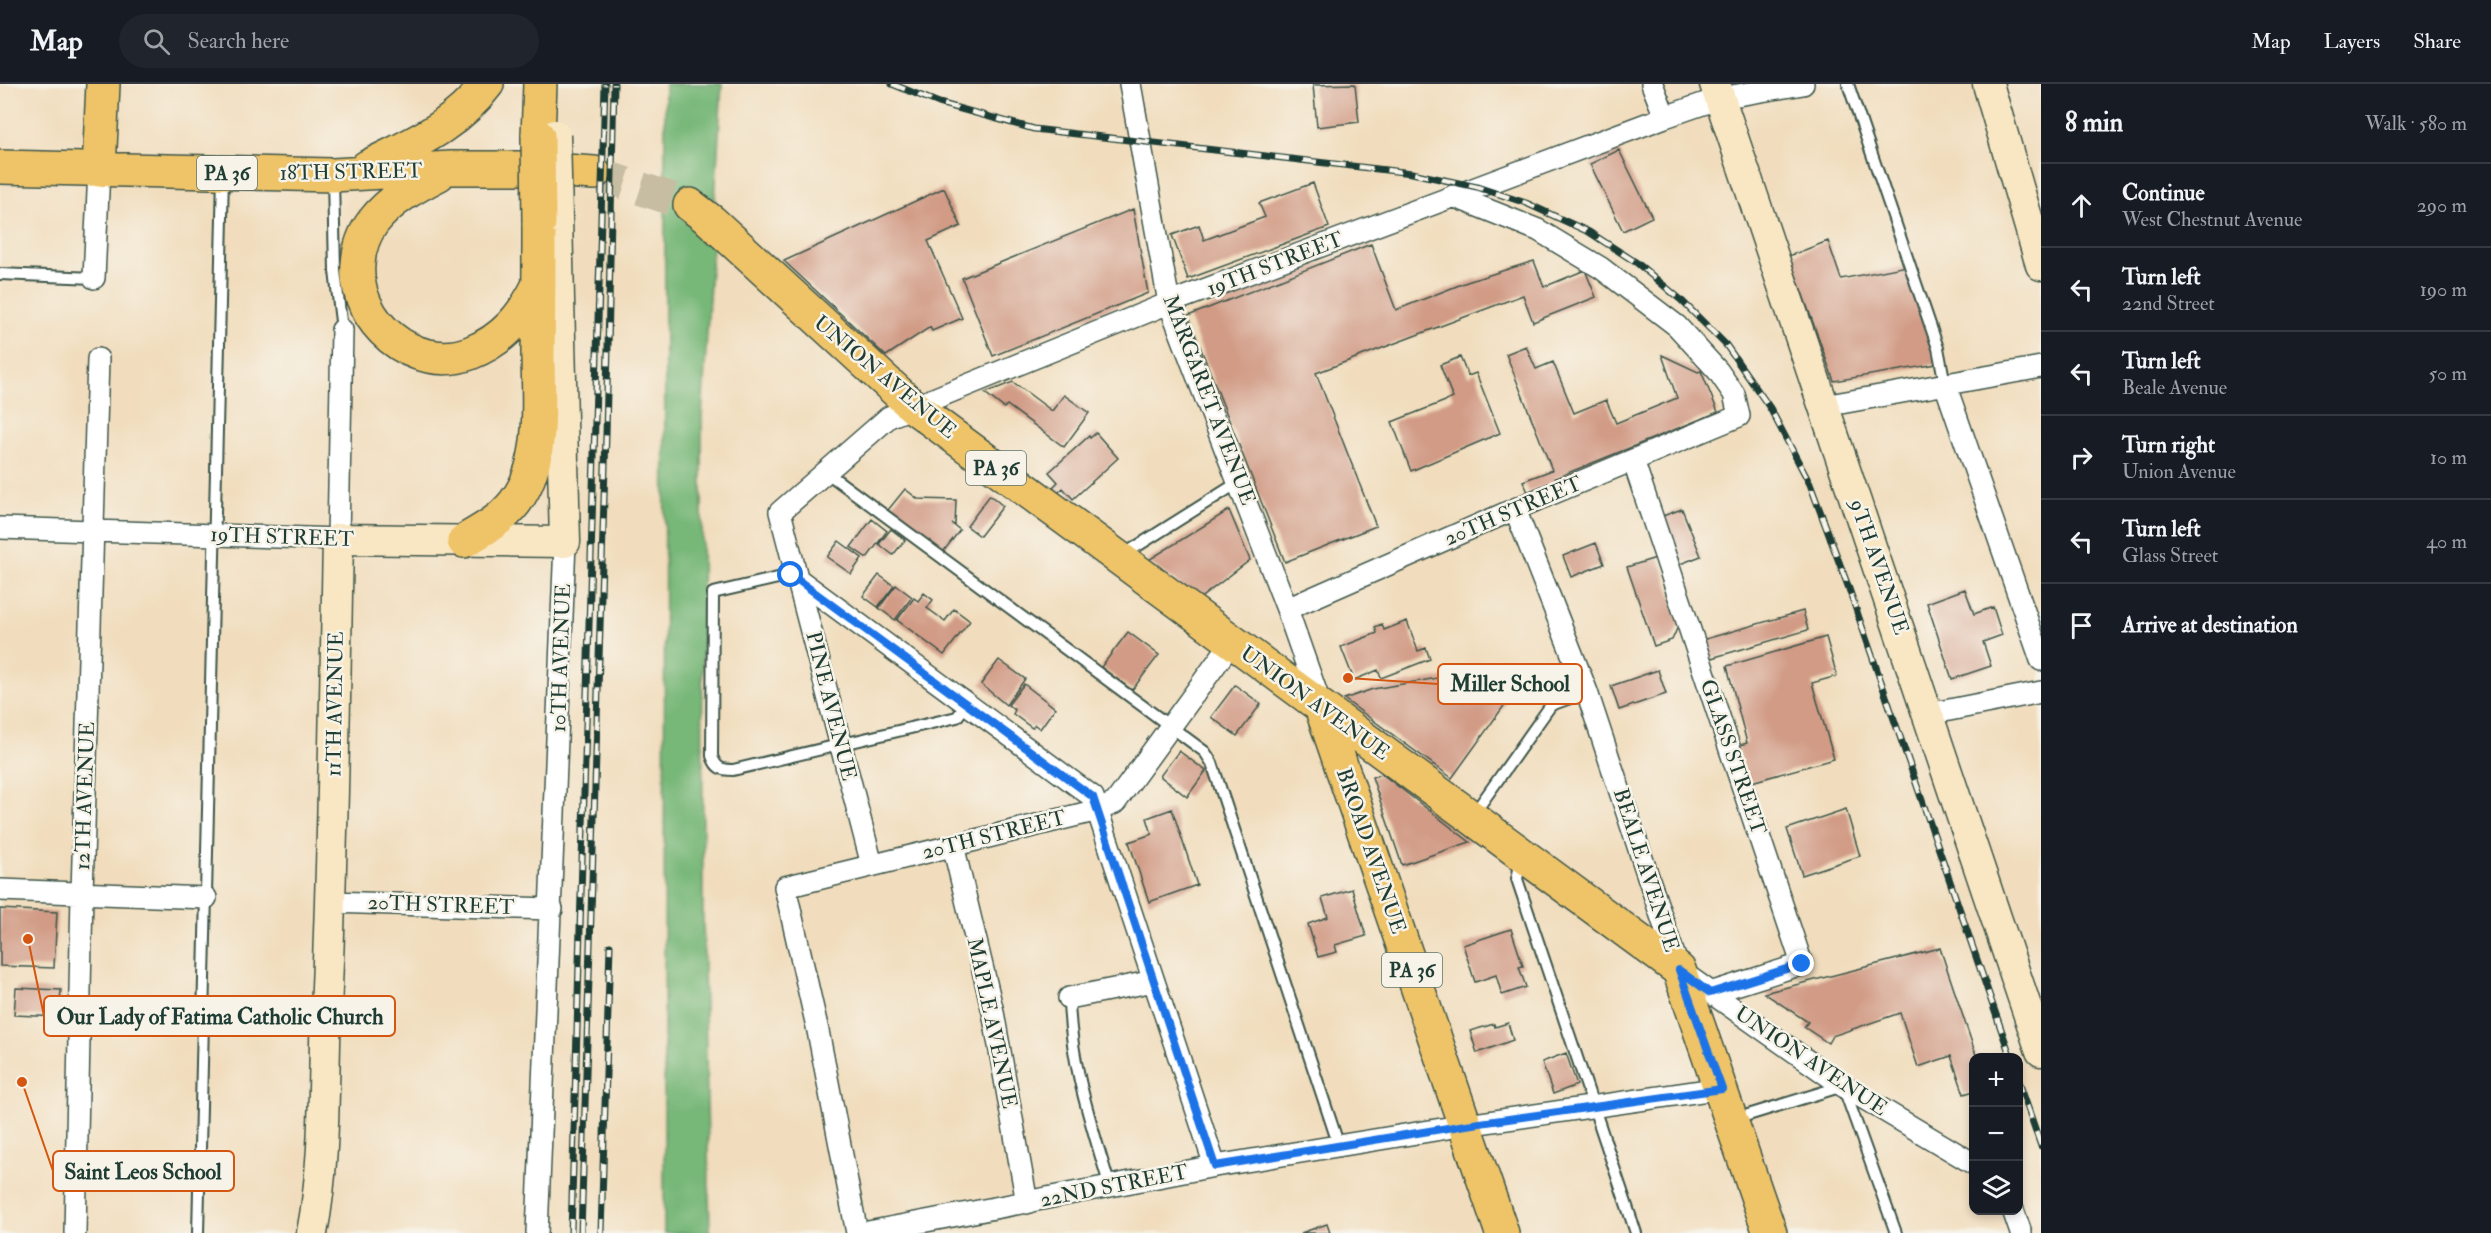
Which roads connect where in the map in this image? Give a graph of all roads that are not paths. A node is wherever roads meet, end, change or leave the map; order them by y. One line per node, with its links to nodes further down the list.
1 (103, 84): 15 (main road)
2 (487, 84): 18 (main road)
3 (540, 84): 12 (main road)
4 (548, 84): 12 (street)
5 (1130, 84): 26 (street, MARGARET AVENUE)
6 (1653, 84): 11 (street)
7 (1803, 84): 10 (street, 19TH STREET)
8 (1848, 84): 30 (lane)
9 (1988, 84): 22 (street)
10 (1718, 91): 11 (street, 19TH STREET); 31 (street, 9TH AVENUE)
11 (1665, 117): 19 (street, 19TH STREET)
12 (546, 136): 21 (main road, bridge)
13 (0, 167): 15 (main road, 18TH STREET / PA 36)
14 (451, 168): 17 (main road, 18TH STREET / PA 36); 18 (main road, 18TH STREET / PA 36); 25 (main road)
15 (99, 170): 16 (main road, 18TH STREET / PA 36); 24 (street)
16 (223, 172): 18 (main road, 18TH STREET / PA 36); 40 (lane)
17 (594, 173)
18 (344, 174): 27 (lane, 11TH AVENUE)
19 (1453, 196): 26 (street, 19TH STREET); 33 (street, 20TH STREET)
20 (690, 205): 32 (main road, UNION AVENUE / PA 36)
21 (548, 221): 25 (main road); 43 (street, 10TH AVENUE)
22 (2041, 266)
23 (0, 274): 24 (lane)
24 (94, 278)
25 (539, 284): 42 (main road)
26 (1169, 303): 32 (street, 19TH STREET); 35 (street, MARGARET AVENUE)
27 (342, 330): 41 (street, 11TH AVENUE)
28 (98, 359): 39 (street, 12TH AVENUE)
29 (2041, 367): 30 (street)
30 (1945, 384): 31 (street); 48 (street)
31 (1824, 406): 53 (street, 9TH AVENUE)
32 (915, 408): 34 (street, 19TH STREET); 44 (main road, UNION AVENUE / PA 36)
33 (1633, 460): 36 (street, 20TH STREET); 68 (street, GLASS STREET)
34 (826, 472): 37 (street, 19TH STREET); 54 (lane)
35 (1239, 482): 44 (lane); 46 (street, MARGARET AVENUE)
36 (1515, 509): 46 (street, 20TH STREET); 49 (street, BEALE AVENUE)
37 (780, 512): 45 (street, PINE AVENUE)
38 (0, 528): 39 (street, 19TH STREET)
39 (93, 531): 40 (street, 19TH STREET); 62 (street, 12TH AVENUE)
40 (214, 535): 41 (street, 19TH STREET); 63 (lane)
41 (338, 539): 42 (street, 19TH STREET); 64 (street, 11TH AVENUE)
42 (464, 541): 43 (street, 19TH STREET)
43 (565, 542): 65 (street, 10TH AVENUE)
44 (1118, 558): 47 (main road, UNION AVENUE / PA 36)
45 (799, 580): 51 (street); 55 (street, PINE AVENUE); 55 (lane)
46 (1287, 609): 52 (street, MARGARET AVENUE)
47 (1232, 642): 52 (main road, UNION AVENUE / PA 36); 54 (street, 20TH STREET)
48 (2041, 660)
49 (1587, 692): 57 (lane); 66 (street, BEALE AVENUE)
50 (2041, 692): 53 (street)
51 (968, 704): 55 (lane); 56 (street)
52 (1321, 707): 57 (main road, UNION AVENUE / PA 36); 76 (main road, BROAD AVENUE / PA 36)
53 (1929, 714): 70 (street, 9TH AVENUE)
54 (1170, 726): 56 (street, 20TH STREET); 77 (lane)
55 (842, 745): 60 (street, PINE AVENUE)
56 (1098, 810): 58 (street, 20TH STREET); 67 (street)
57 (1471, 818): 59 (main road, UNION AVENUE / PA 36)
58 (953, 845): 60 (street, 20TH STREET); 81 (street, MAPLE AVENUE)
59 (1522, 855): 66 (main road, UNION AVENUE / PA 36); 74 (lane)
60 (872, 865): 87 (street, 20TH STREET)
61 (0, 890): 62 (street)
62 (82, 893): 63 (street); 83 (street, 12TH AVENUE)
63 (206, 898): 84 (lane)
64 (331, 902): 65 (street, 20TH STREET); 85 (street, 11TH AVENUE)
65 (552, 909): 86 (street, 10TH AVENUE)
66 (1679, 970): 68 (street, UNION AVENUE); 73 (main road, BEALE AVENUE)
67 (1154, 981): 69 (street); 79 (street)
68 (1710, 993): 72 (street, UNION AVENUE)
69 (1069, 998): 80 (lane)
70 (2036, 1018): 71 (street, 9TH AVENUE)
71 (2041, 1051)
72 (1843, 1086): 75 (lane); 78 (street, UNION AVENUE); 92 (lane)
73 (1722, 1089): 74 (street, 22ND STREET); 75 (main road, BEALE AVENUE)
74 (1593, 1107): 76 (street, 22ND STREET); 90 (lane)
75 (1732, 1120): 91 (main road, BEALE AVENUE)
76 (1466, 1125): 77 (street, 22ND STREET); 89 (main road, BROAD AVENUE / PA 36)
77 (1339, 1146): 79 (street, 22ND STREET)
78 (1969, 1161)
79 (1215, 1166): 80 (street, 22ND STREET)
80 (1110, 1187): 81 (street, 22ND STREET)
81 (1027, 1203): 88 (street, 22ND STREET)
82 (2015, 1215): 93 (street)
83 (75, 1233)
84 (198, 1233)
85 (312, 1233)
86 (537, 1233)
87 (857, 1233)
88 (862, 1233)
89 (1502, 1233)
90 (1636, 1233)
91 (1770, 1233)
92 (1896, 1233)
93 (2021, 1233)

